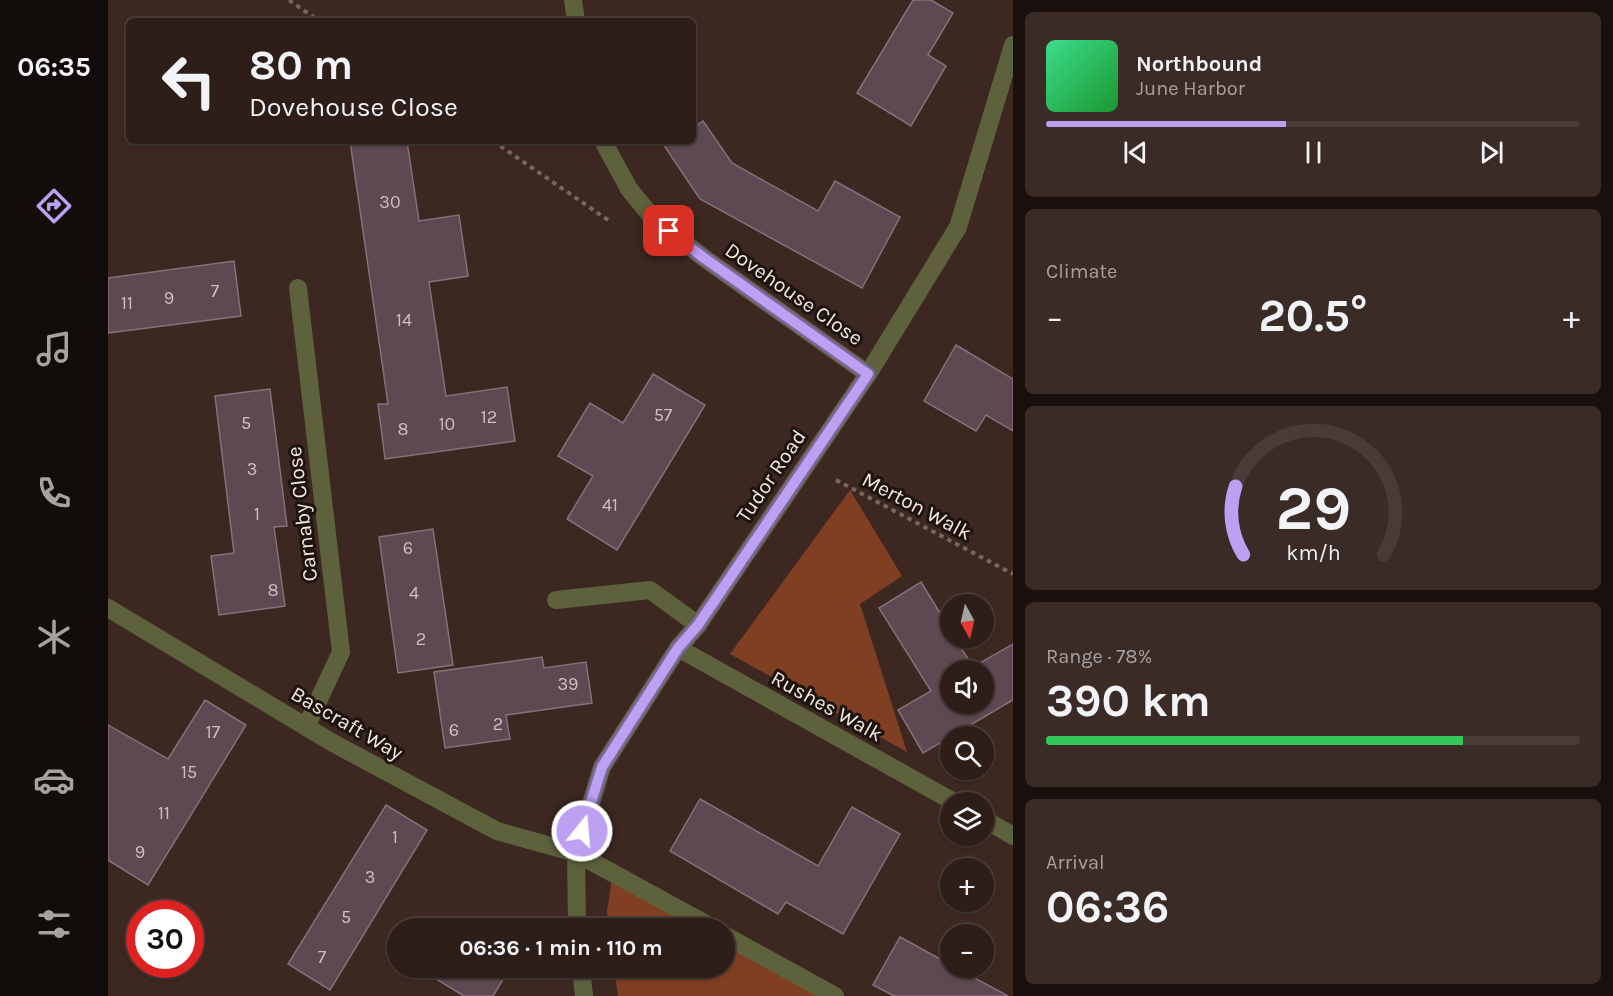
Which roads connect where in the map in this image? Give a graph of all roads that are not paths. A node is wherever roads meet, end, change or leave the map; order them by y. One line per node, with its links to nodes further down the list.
1 (573, 0): 2 (street)
2 (576, 18)
3 (1013, 45): 6 (street, Tudor Road)
4 (605, 144): 6 (street, Dovehouse Close)
5 (298, 288): 11 (street, Carnaby Close)
6 (868, 374): 9 (street, Tudor Road)
7 (556, 600): 9 (street)
8 (108, 608): 11 (street, Bascraft Way)
9 (698, 625): 10 (street, Tudor Road)
10 (678, 648): 12 (street, Rushes Walk); 15 (street, Tudor Road)
11 (306, 727): 15 (street, Bascraft Way)
12 (940, 794)
13 (994, 825): 14 (street)
14 (1013, 836)
15 (576, 852): 16 (street, Tudor Road); 17 (street, Bascraft Way)
16 (577, 918)
17 (695, 918)
18 (735, 941): 21 (street)
19 (582, 978): 20 (street)
20 (584, 996)
21 (835, 996)

